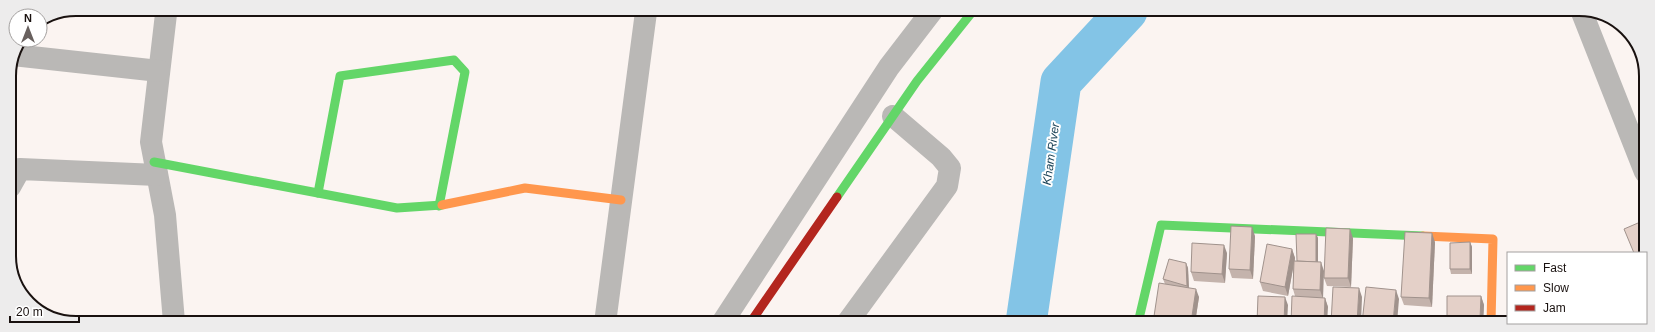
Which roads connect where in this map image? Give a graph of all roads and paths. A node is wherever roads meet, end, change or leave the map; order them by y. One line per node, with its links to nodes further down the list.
1 (166, 16): 7 (street)
2 (645, 16): 13 (street)
3 (929, 16): 17 (street)
4 (968, 16): 8 (street)
5 (1584, 17): 9 (street)
6 (20, 56): 7 (street)
7 (159, 71): 10 (street)
8 (893, 116): 18 (street); 19 (street)
9 (1639, 157)
10 (155, 169): 11 (street); 12 (street); 15 (street)
11 (16, 176)
12 (318, 193): 14 (street); 14 (street)
13 (621, 200): 14 (street); 16 (street)
14 (439, 206)
15 (173, 316)
16 (606, 316)
17 (727, 316)
18 (755, 316)
19 (852, 316)
20 (1140, 316): 21 (street)
21 (1491, 316)

